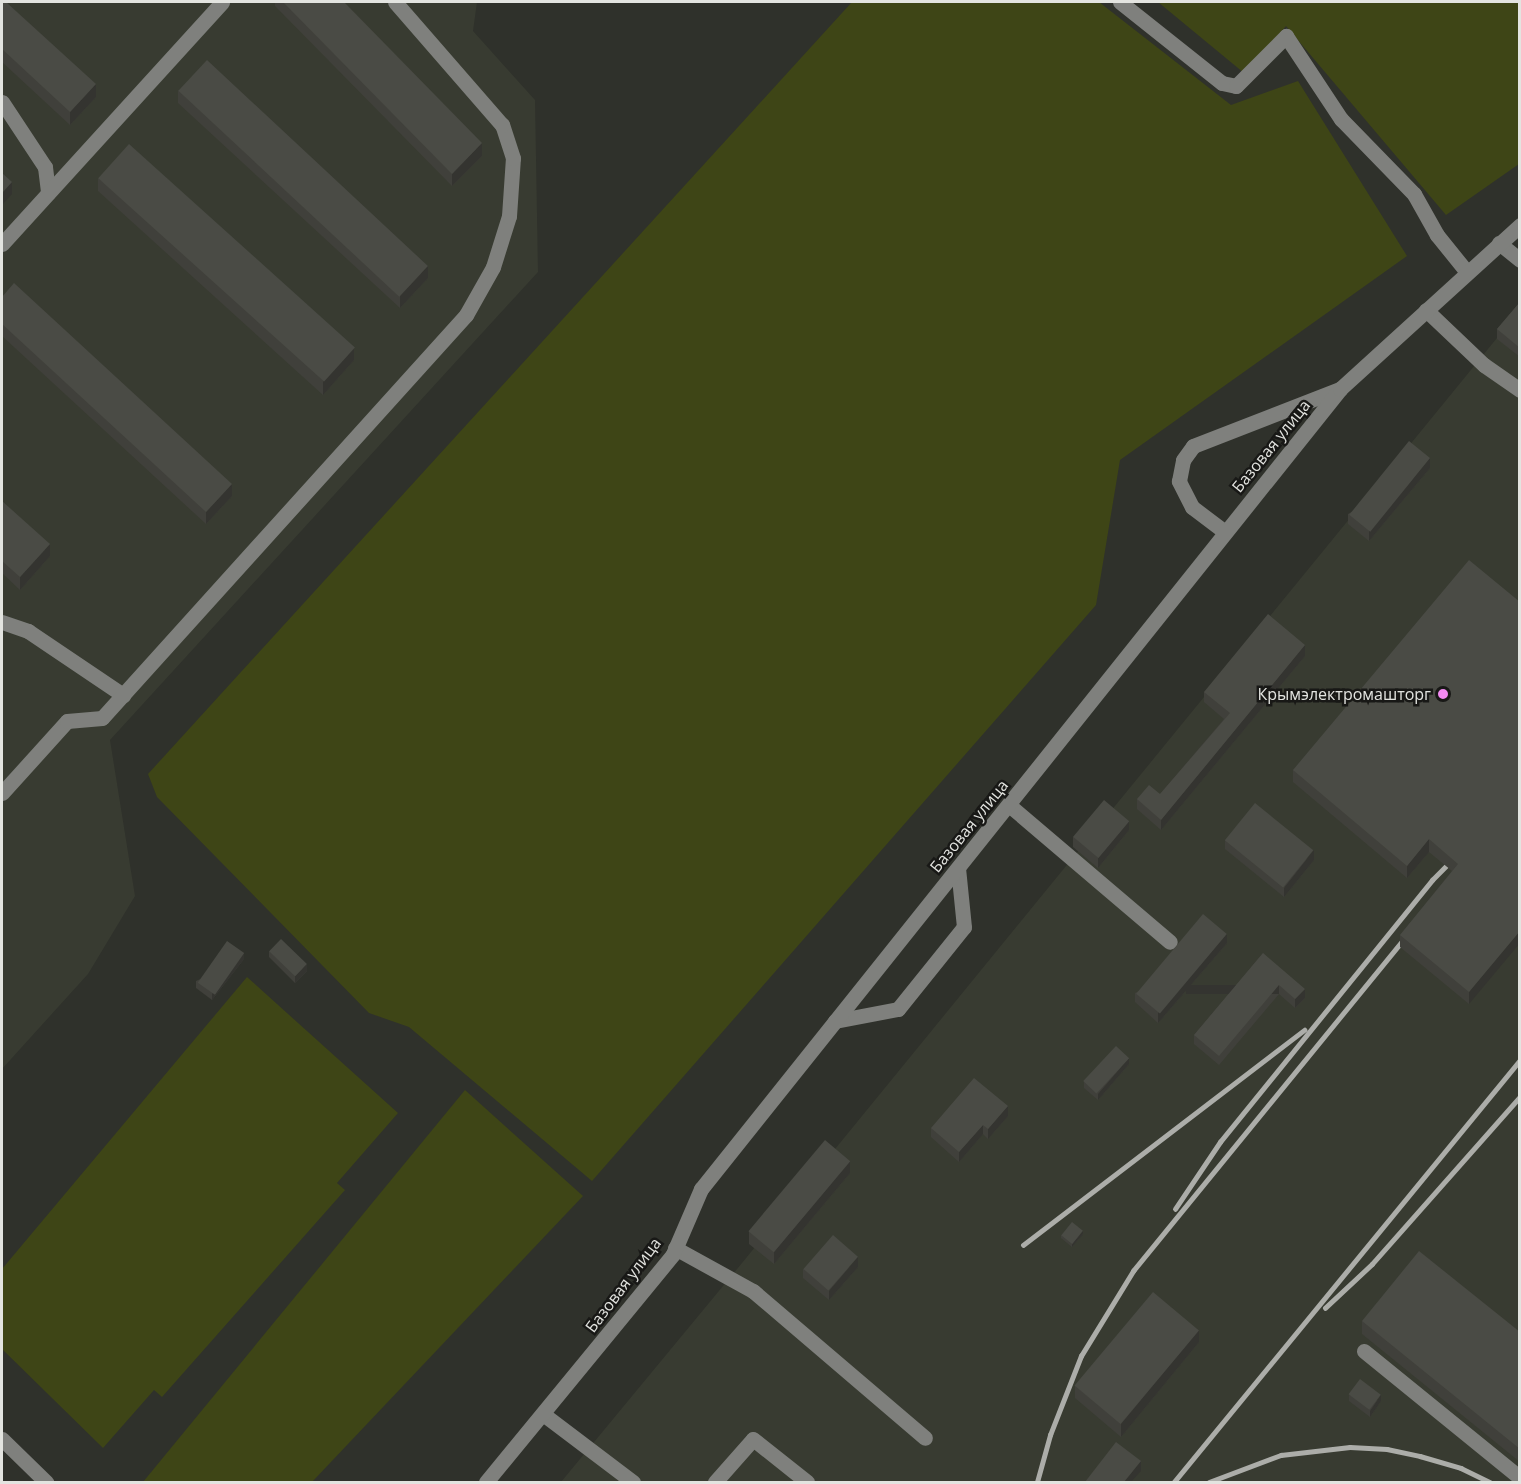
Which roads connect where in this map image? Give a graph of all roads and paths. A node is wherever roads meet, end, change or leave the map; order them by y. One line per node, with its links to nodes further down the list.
1 (222, 2): 5 (street)
2 (395, 2): 16 (street)
3 (1120, 2): 10 (street)
4 (2, 102): 5 (street)
5 (48, 193): 8 (street)
6 (1520, 225): 7 (street, Базовая улица)
7 (1498, 243): 9 (street); 10 (street, Базовая улица)
8 (2, 244)
9 (1520, 260)
10 (1466, 272): 11 (street, Базовая улица)
11 (1426, 310): 12 (street, Базовая улица); 13 (street)
12 (1340, 389): 14 (street, Базовая улица); 14 (street)
13 (1520, 390)
14 (1225, 532): 18 (street, Базовая улица)
15 (2, 622): 16 (street)
16 (123, 695): 17 (street)
17 (2, 793)
18 (1009, 805): 19 (street, Базовая улица); 20 (street)
19 (958, 868): 21 (street, Базовая улица); 21 (street)
20 (1170, 942)
21 (836, 1021): 22 (street, Базовая улица)
22 (675, 1248): 24 (street, Базовая улица); 25 (street)
23 (1364, 1351): 27 (street)
24 (543, 1414): 28 (street, Базовая улица); 30 (street)
25 (925, 1438)
26 (2, 1439): 29 (street)
27 (1520, 1478)
28 (491, 1481)
29 (46, 1482)
30 (633, 1482)
31 (715, 1482): 32 (street)
32 (807, 1482)

